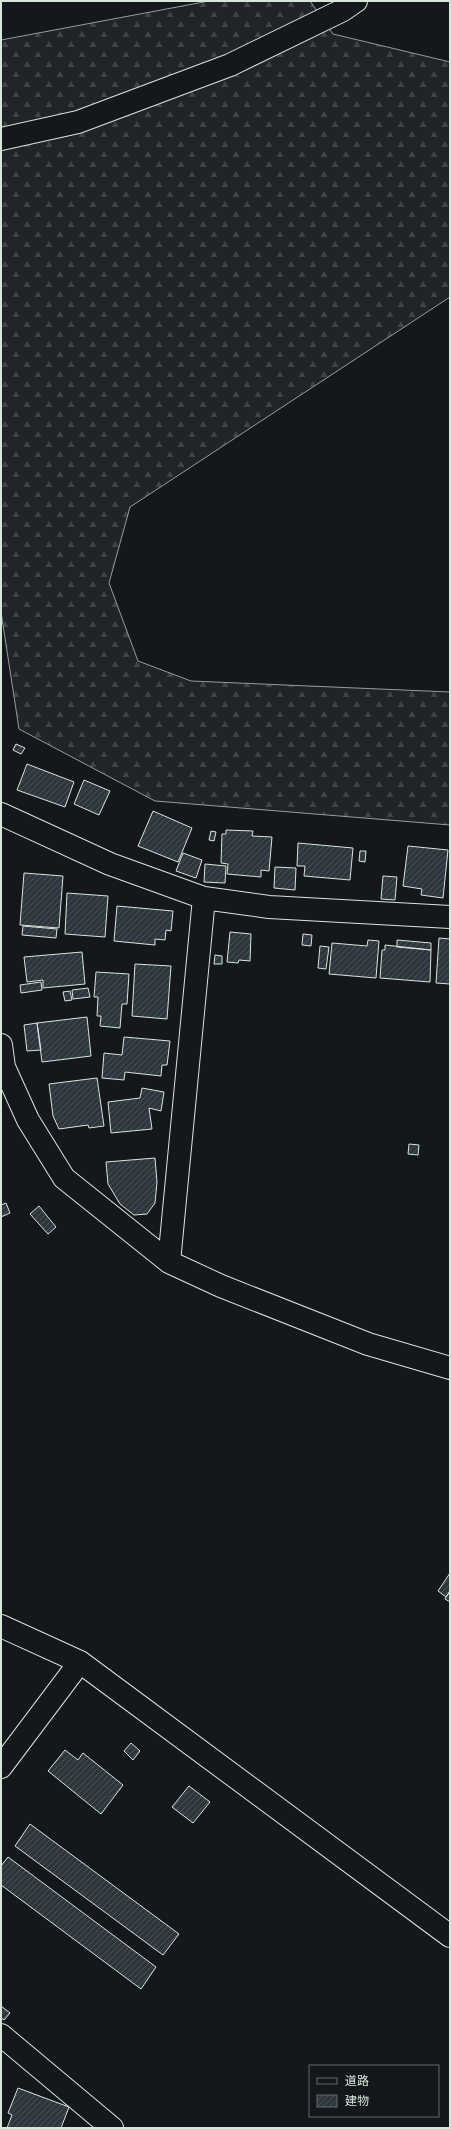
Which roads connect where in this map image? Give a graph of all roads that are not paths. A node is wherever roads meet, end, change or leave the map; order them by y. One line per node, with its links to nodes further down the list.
1 (356, 1): 2 (street)
2 (1, 139)
3 (1, 814): 4 (street)
4 (204, 898): 5 (street); 7 (street)
5 (450, 917)
6 (1, 1045): 7 (street)
7 (170, 1262): 8 (street)
8 (450, 1368)
9 (1, 1626): 10 (street)
10 (80, 1662): 11 (street); 12 (street)
11 (1, 1767)
12 (450, 1936)
13 (1, 2035): 14 (street)
14 (112, 2128)

